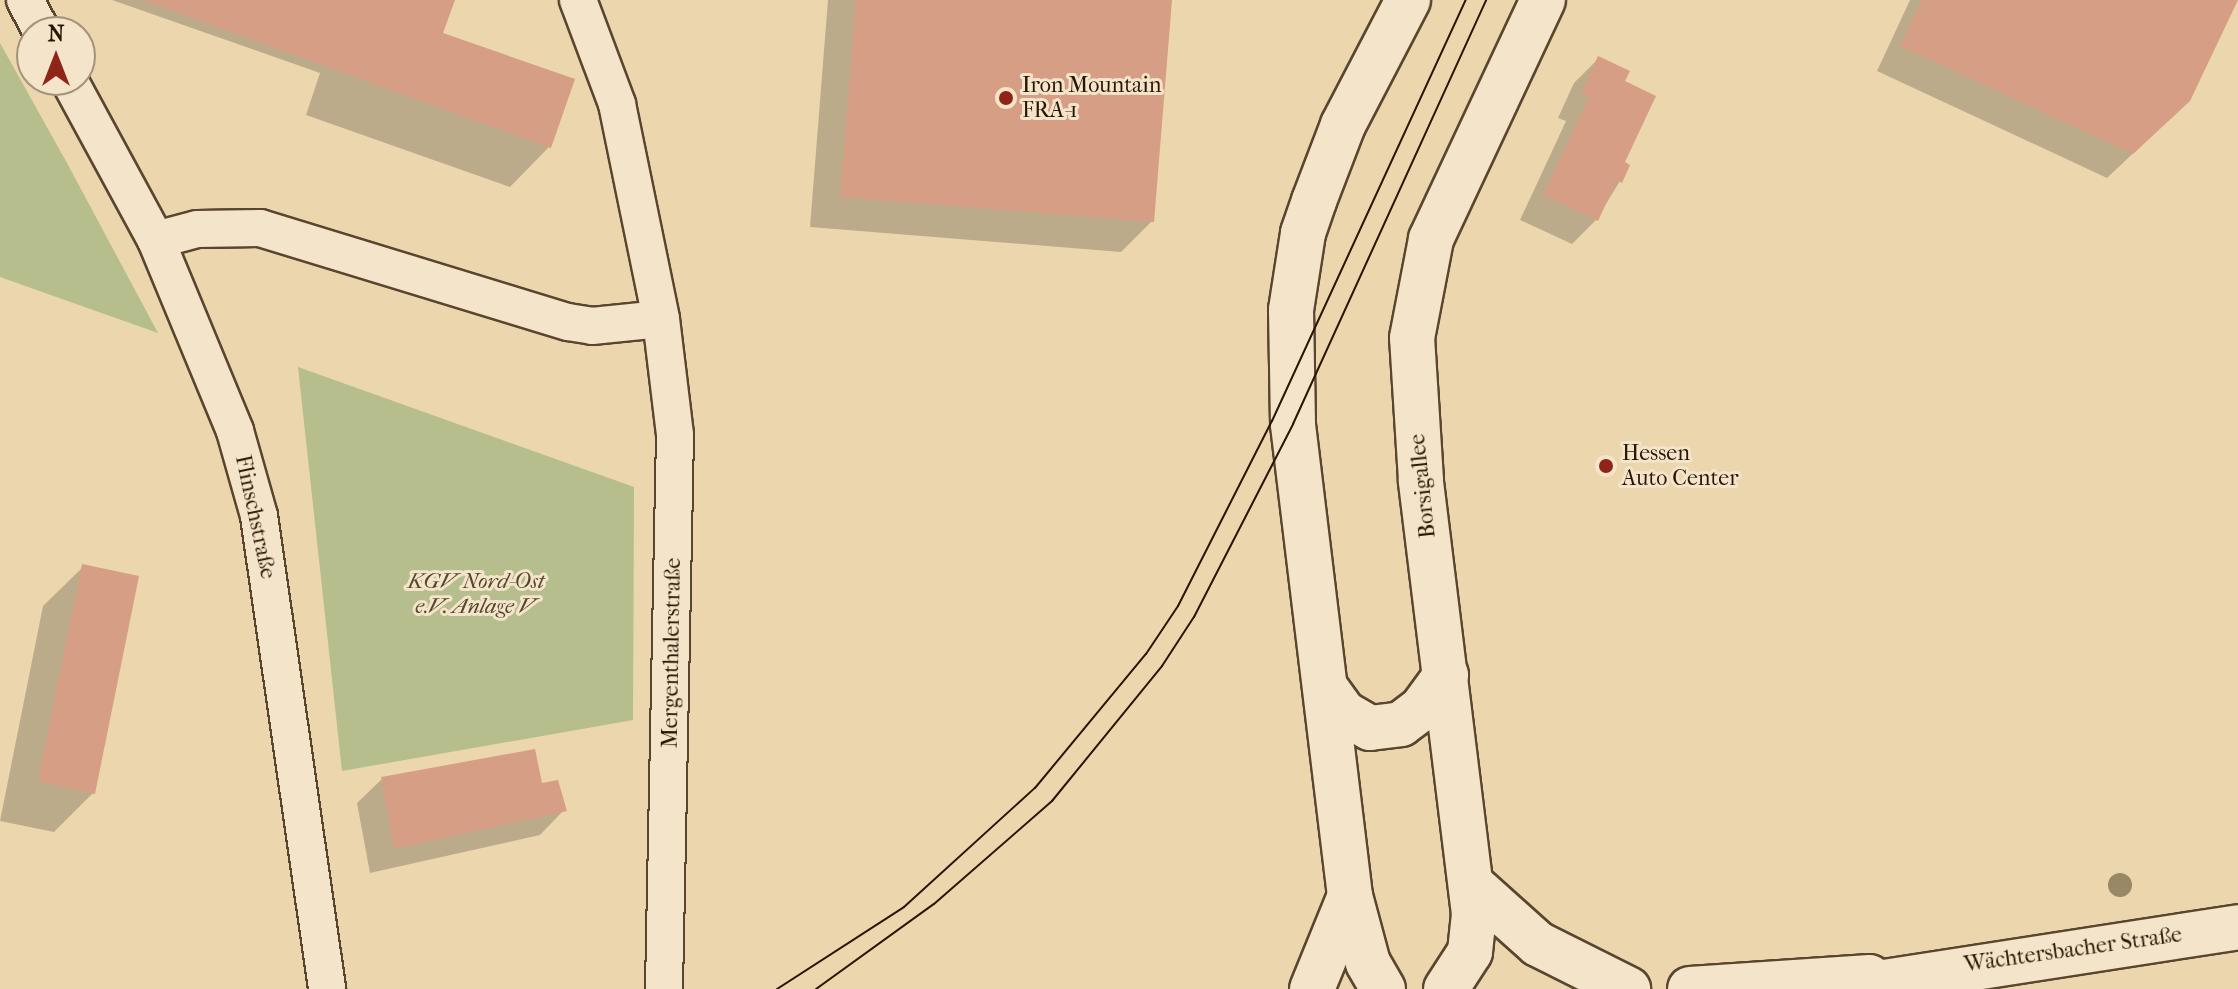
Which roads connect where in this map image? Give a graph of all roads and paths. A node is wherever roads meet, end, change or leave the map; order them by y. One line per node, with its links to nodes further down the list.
1 (578, 0): 6 (street, Mergenthalerstraße)
2 (1408, 0): 8 (main road)
3 (1543, 0): 7 (main road, Borsigallee)
4 (78, 96): 5 (street, Flinschstraße)
5 (156, 240): 6 (street); 13 (street, Flinschstraße)
6 (661, 319): 14 (street, Mergenthalerstraße)
7 (1446, 675): 8 (main road); 9 (main road, Borsigallee)
8 (1325, 687): 10 (main road)
9 (1472, 885): 17 (main road, Borsigallee); 18 (main road)
10 (1350, 896): 15 (main road); 16 (main road)
11 (2238, 927): 12 (main road, Wächtersbacher Straße)
12 (1908, 975): 19 (main road, Wächtersbacher Straße); 20 (main road, Wächtersbacher Straße)
13 (327, 989)
14 (664, 989)
15 (1312, 989)
16 (1383, 989)
17 (1446, 989)
18 (1628, 989)
19 (1690, 989)
20 (1839, 989)

